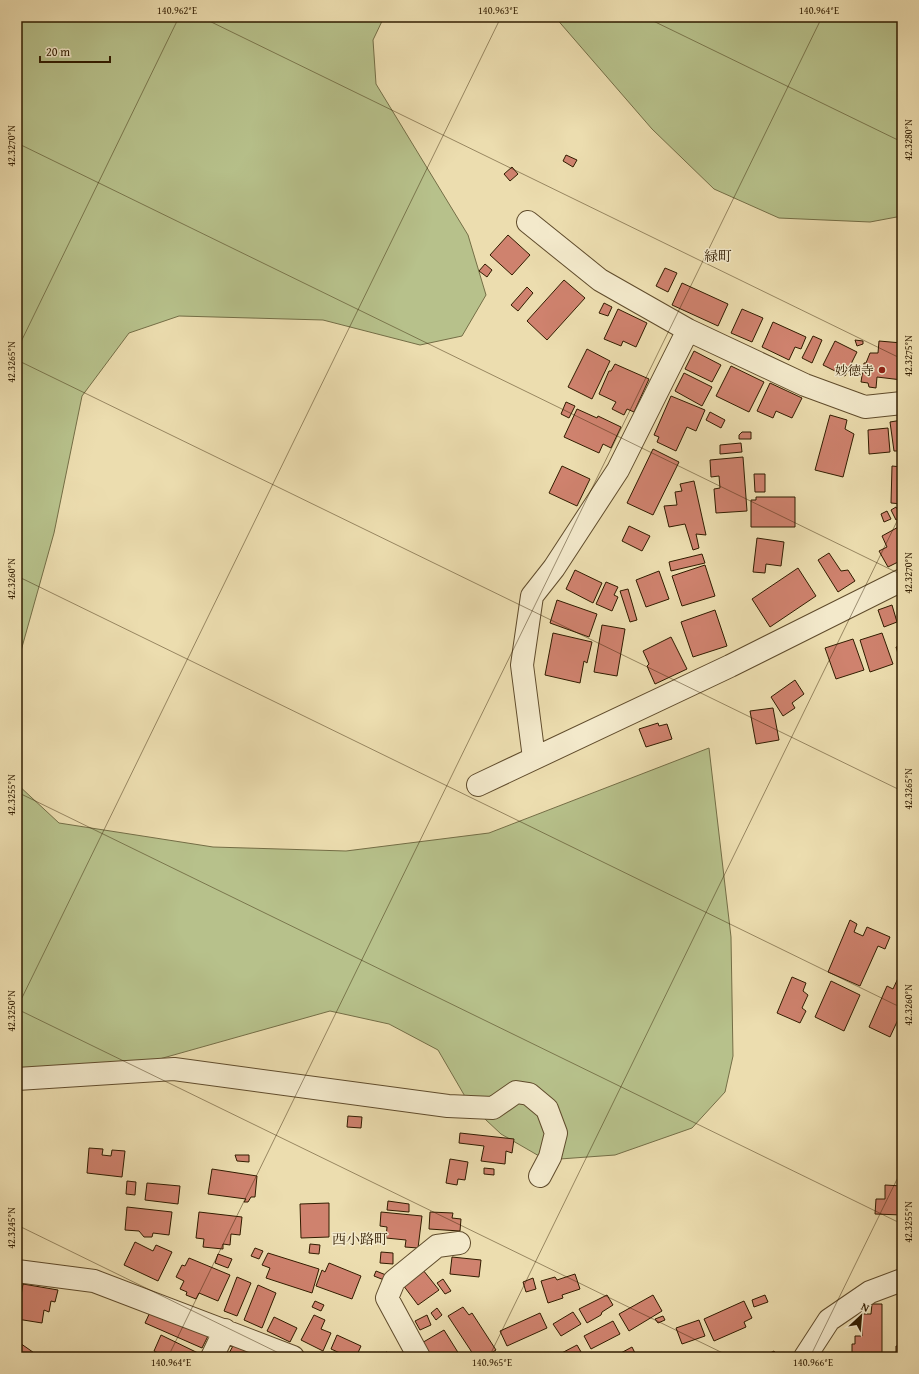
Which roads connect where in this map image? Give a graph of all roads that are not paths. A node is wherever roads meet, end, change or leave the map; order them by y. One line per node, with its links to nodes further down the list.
1 (528, 222): 2 (street)
2 (688, 330): 3 (street); 5 (street)
3 (902, 402)
4 (902, 580): 5 (street)
5 (534, 758): 6 (street)
6 (478, 785)
7 (17, 1079): 8 (street)
8 (540, 1176)
9 (459, 1243): 15 (street)
10 (17, 1271): 12 (street)
11 (902, 1280): 16 (street)
12 (225, 1330): 13 (street); 14 (street)
13 (212, 1357)
14 (293, 1357)
15 (419, 1357)
16 (805, 1357)

